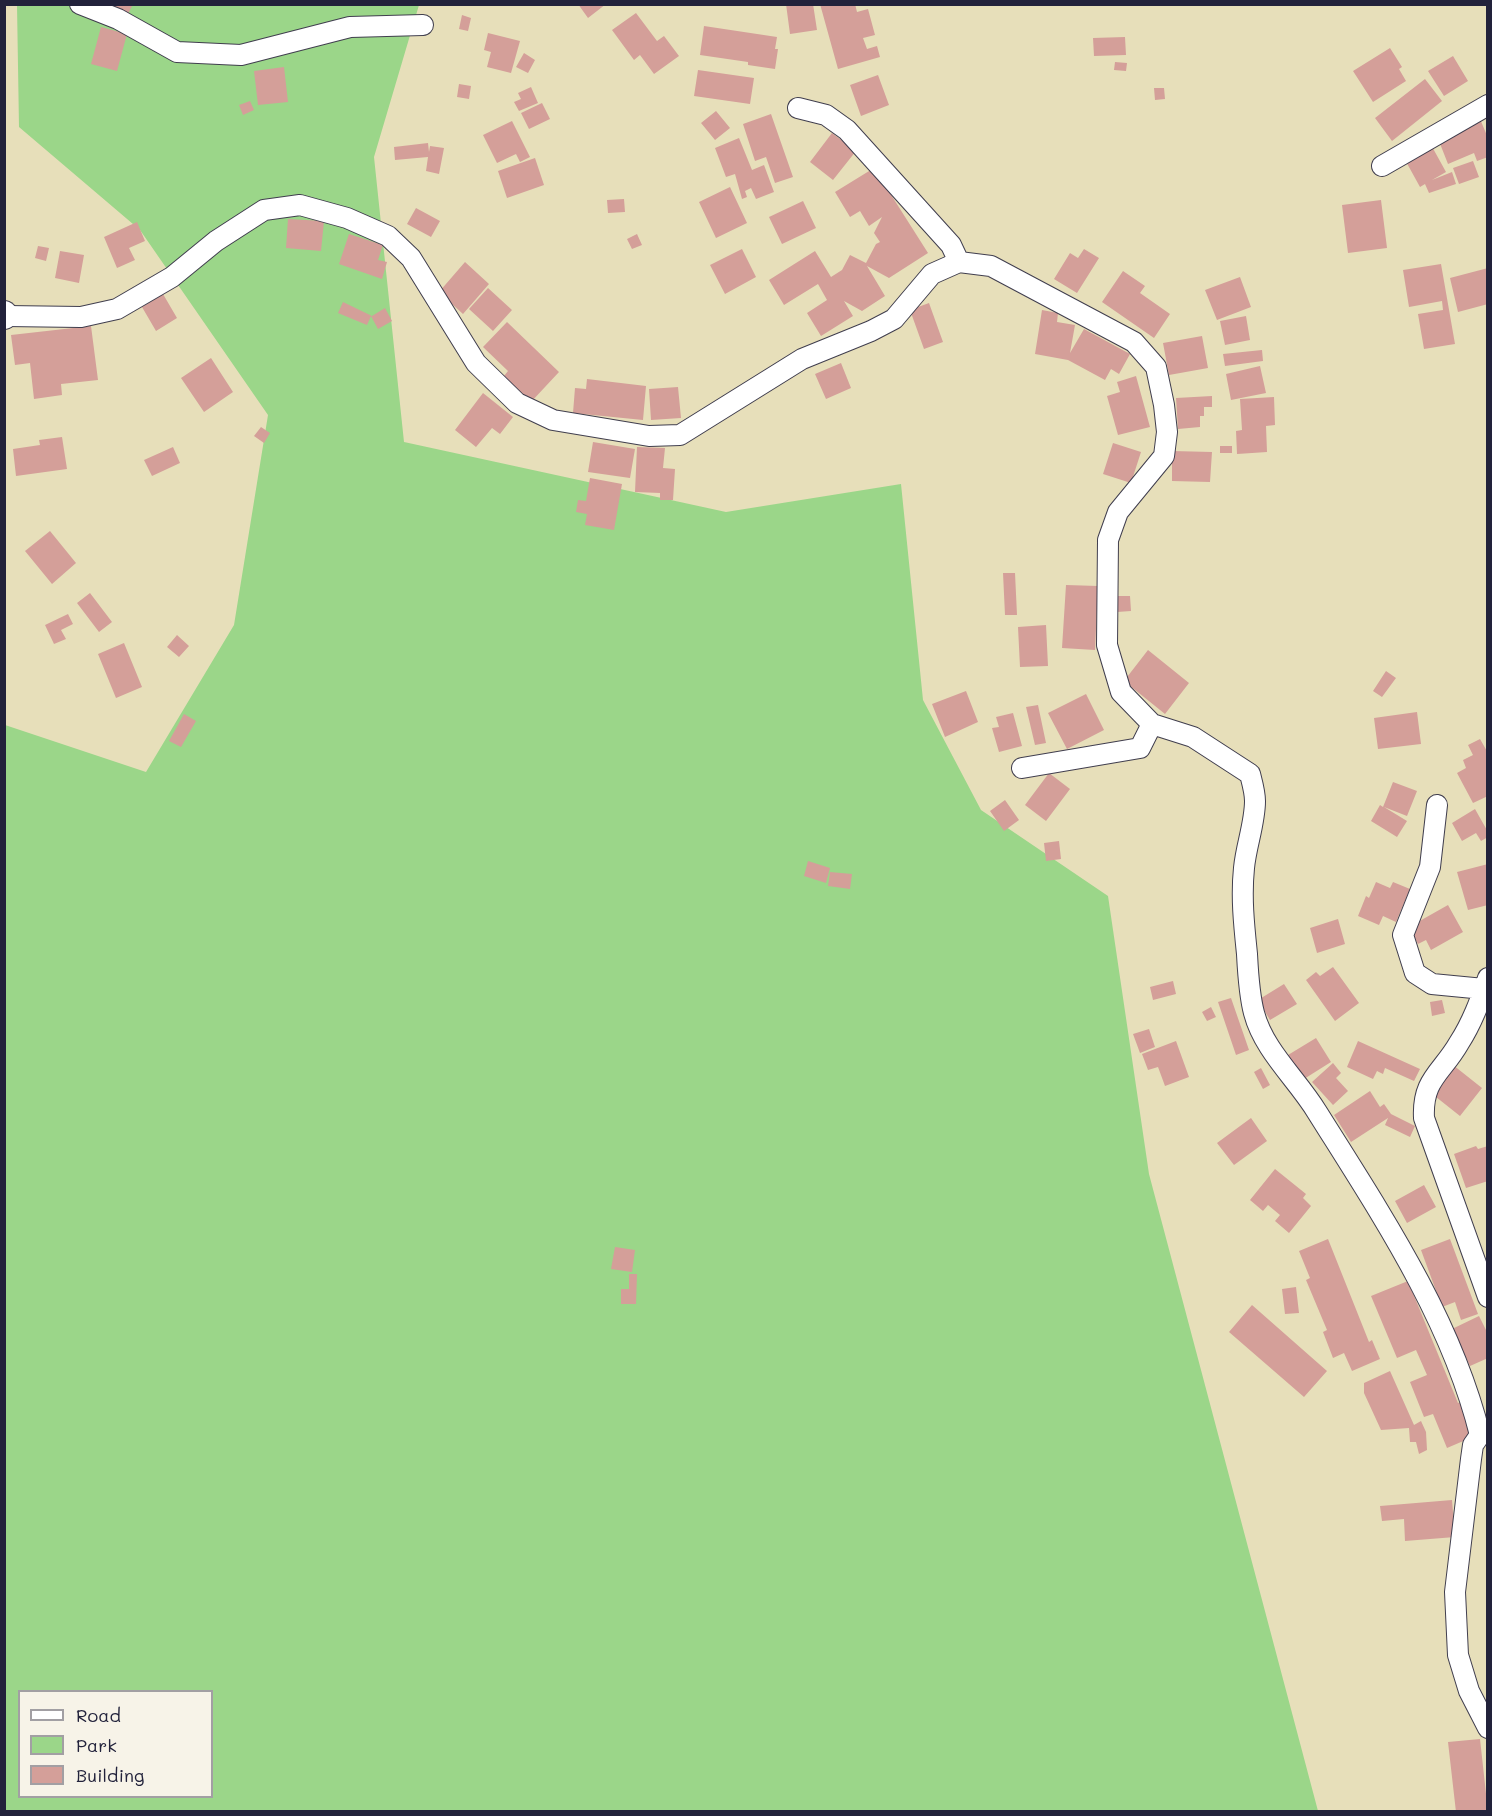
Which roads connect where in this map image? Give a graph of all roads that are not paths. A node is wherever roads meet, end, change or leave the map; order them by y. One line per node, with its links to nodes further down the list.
1 (80, 4): 2 (street)
2 (423, 25)
3 (1488, 105): 5 (street)
4 (798, 108): 6 (street)
5 (1382, 166)
6 (959, 262): 7 (street); 8 (street)
7 (5, 316)
8 (1152, 724): 9 (street); 13 (street)
9 (1022, 768)
10 (1437, 805): 11 (street)
11 (1486, 983): 12 (street)
12 (1488, 1297)
13 (1482, 1437): 14 (street)
14 (1488, 1728)

